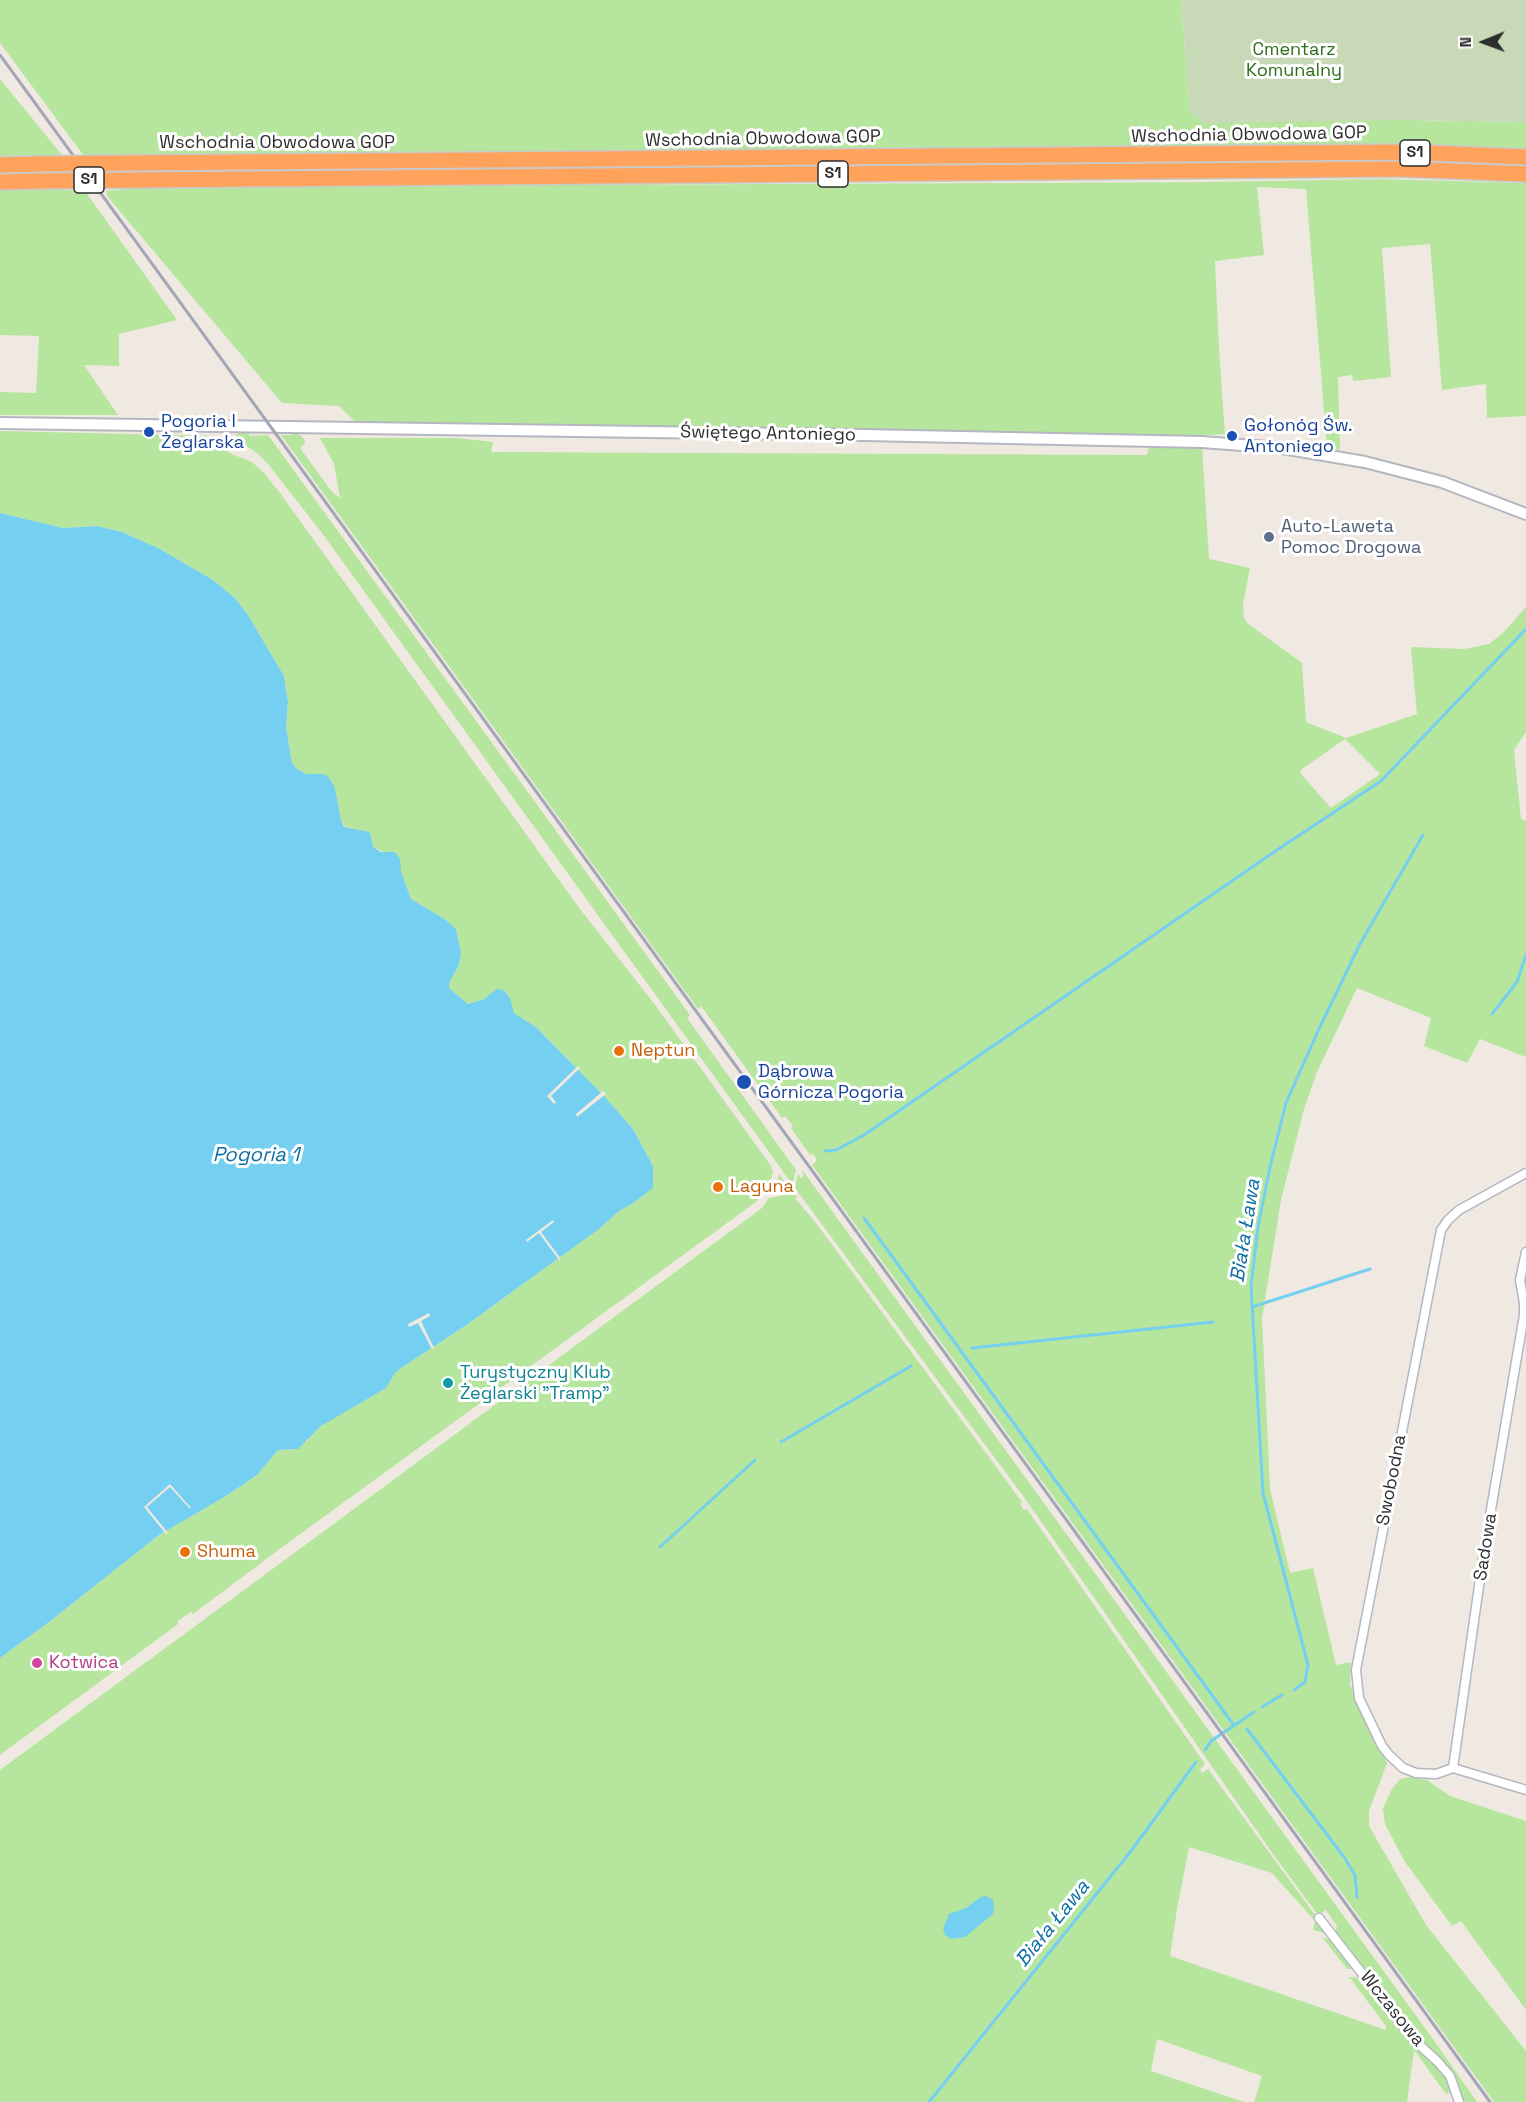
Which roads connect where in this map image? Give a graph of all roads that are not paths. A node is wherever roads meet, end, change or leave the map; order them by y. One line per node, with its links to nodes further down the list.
1 (1526, 158): 2 (highway, Wschodnia Obwodowa GOP / S1, bridge)
2 (0, 165)
3 (1526, 174): 4 (highway, Wschodnia Obwodowa GOP / S1, bridge)
4 (0, 182)
5 (0, 423): 6 (street, Świętego Antoniego)
6 (1526, 514)
7 (1526, 1173): 9 (street, Swobodna)
8 (1526, 1252): 9 (street, Sadowa)
9 (1453, 1768): 10 (street)
10 (1526, 1790)
11 (1319, 1918): 12 (street, Wczasowa)
12 (1460, 2102)

